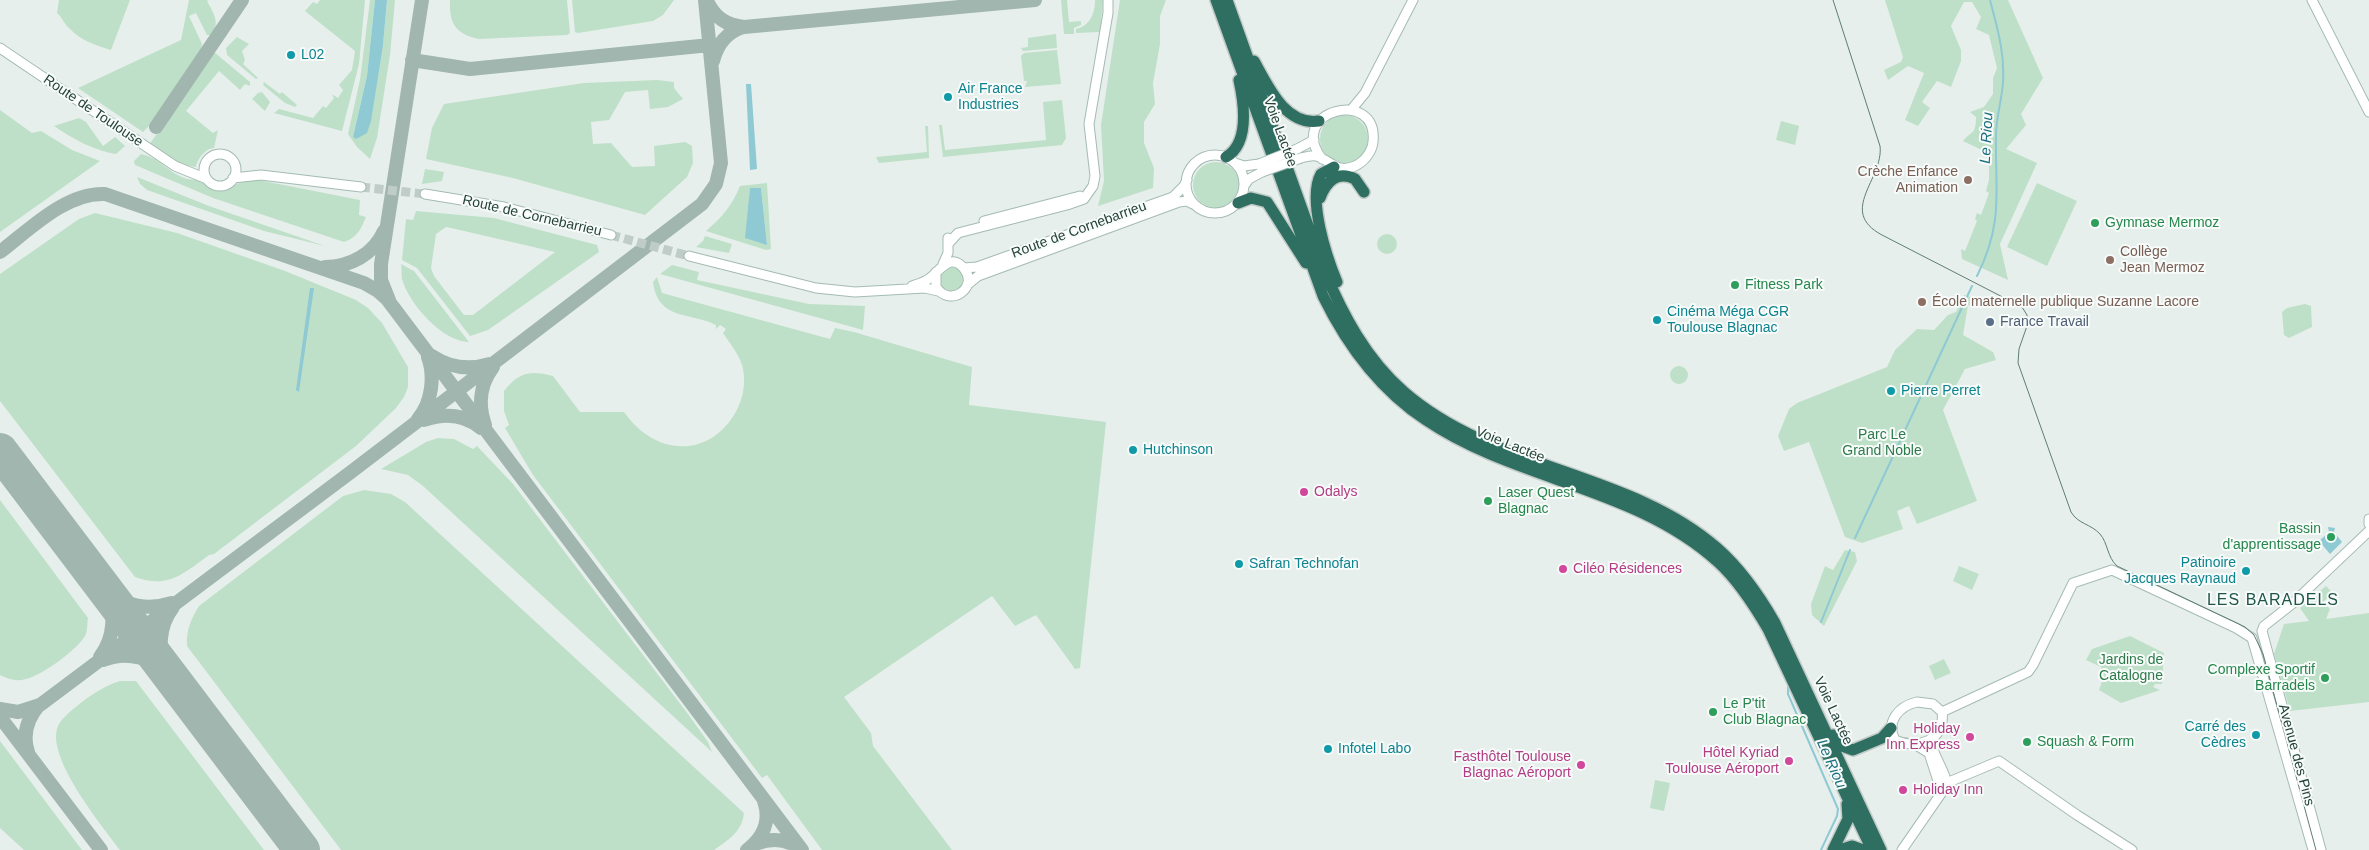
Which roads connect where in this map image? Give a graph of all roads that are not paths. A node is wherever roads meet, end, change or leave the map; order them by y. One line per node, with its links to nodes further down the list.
1 (1108, 0): 35 (main road)
2 (1216, 0): 6 (highway, Voie Lactée)
3 (1227, 0): 7 (highway, Voie Lactée)
4 (1413, 0): 9 (main road)
5 (2312, 0): 11 (main road)
6 (1226, 27): 17 (highway); 41 (highway, Voie Lactée)
7 (1240, 36): 13 (highway); 45 (highway, Voie Lactée)
8 (0, 48): 22 (main road, Route de Toulouse)
9 (1365, 93): 10 (main road); 12 (main road)
10 (1351, 110): 12 (main road); 13 (main road)
11 (2369, 112)
12 (1365, 118): 20 (main road)
13 (1319, 122): 14 (main road)
14 (1314, 140): 15 (main road); 16 (main road)
15 (1299, 154): 16 (main road); 21 (main road, bridge)
16 (1322, 159): 20 (main road)
17 (1231, 160): 21 (main road); 26 (main road); 28 (main road)
18 (205, 165): 19 (main road); 22 (main road); 25 (main road)
19 (235, 166): 23 (main road); 24 (main road)
20 (1334, 167): 33 (highway)
21 (1260, 168): 28 (main road)
22 (186, 172): 25 (main road, Route de Toulouse)
23 (261, 175): 24 (main road); 27 (main road)
24 (233, 178): 25 (main road)
25 (207, 179)
26 (1187, 180): 32 (main road); 39 (main road, Route de Cornebarrieu)
27 (360, 186)
28 (1244, 186): 31 (main road)
29 (1364, 192): 33 (highway)
30 (424, 194): 34 (main road, Route de Cornebarrieu)
31 (1238, 203): 32 (main road); 41 (highway)
32 (1193, 204): 42 (main road, Route de Cornebarrieu)
33 (1318, 204): 45 (highway)
34 (611, 235)
35 (948, 249): 37 (main road); 38 (main road)
36 (689, 256): 43 (main road)
37 (954, 263): 38 (main road); 39 (main road)
38 (943, 264): 40 (main road)
39 (964, 268): 42 (main road)
40 (936, 272): 43 (main road); 44 (main road)
41 (1317, 277): 58 (highway, Voie Lactée)
42 (967, 285): 44 (main road)
43 (897, 290): 44 (main road)
44 (938, 291)
45 (1415, 401): 51 (highway, Voie Lactée)
46 (2369, 519): 47 (main road)
47 (2369, 524)
48 (2369, 531): 49 (main road)
49 (2262, 631): 50 (main road); 68 (main road, Avenue des Pins)
50 (2252, 638): 52 (main road); 67 (main road, Avenue des Pins)
51 (1803, 681): 53 (highway); 59 (highway, Voie Lactée)
52 (1942, 712): 53 (main road); 54 (main road)
53 (1893, 734): 55 (main road); 59 (highway)
54 (1932, 738): 55 (main road); 57 (main road)
55 (1914, 745): 57 (main road)
56 (2006, 765): 57 (main road); 57 (main road); 66 (main road)
57 (1943, 786): 65 (main road)
58 (1847, 797): 60 (highway); 63 (highway, Voie Lactée)
59 (1863, 812): 64 (highway, Voie Lactée)
60 (1833, 850)
61 (1839, 850): 62 (highway)
62 (1863, 850)
63 (1872, 850)
64 (1881, 850)
65 (1902, 850)
66 (2132, 850)
67 (2313, 850)
68 (2321, 850)

